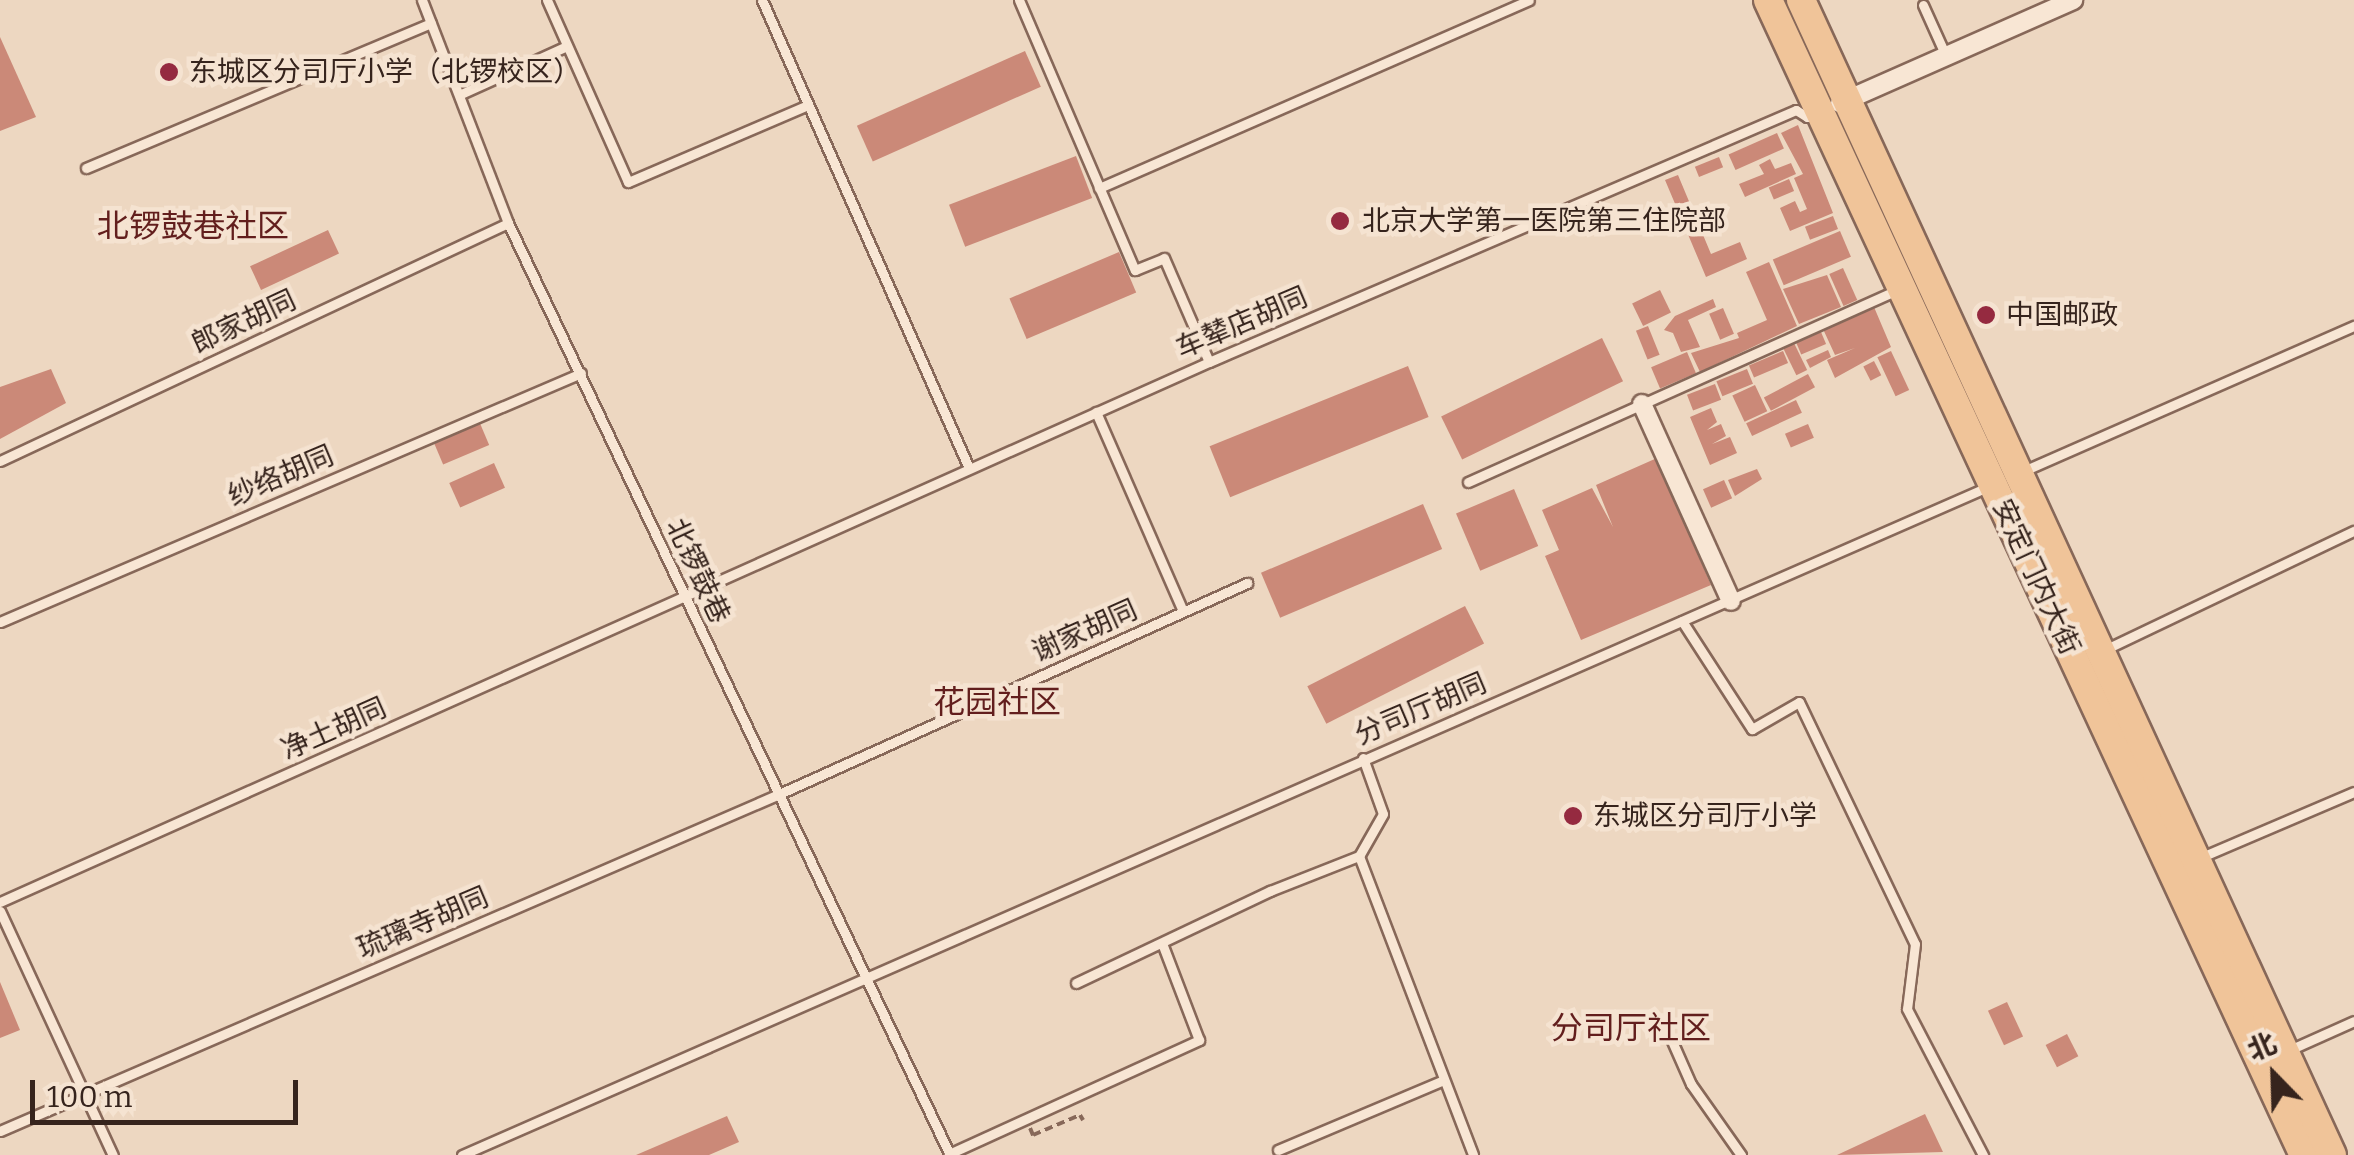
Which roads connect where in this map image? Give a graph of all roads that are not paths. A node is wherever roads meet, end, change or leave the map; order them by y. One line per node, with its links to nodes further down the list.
1 (422, 0): 10 (lane, 北锣鼓巷)
2 (547, 0): 11 (lane)
3 (762, 0): 15 (lane)
4 (1529, 0): 18 (lane)
5 (1768, 0): 16 (main road, 安定门内大街)
6 (1800, 0): 14 (main road, 安定门内大街)
7 (2073, 0): 12 (street)
8 (1021, 1): 18 (lane)
9 (1923, 5): 12 (lane)
10 (431, 24): 13 (lane, 北锣鼓巷); 17 (lane)
11 (567, 46): 13 (lane); 15 (lane)
12 (1946, 56): 14 (street)
13 (461, 94): 19 (lane, 北锣鼓巷)
14 (1846, 100): 16 (street); 28 (main road, 安定门内大街)
15 (808, 106): 27 (lane)
16 (1820, 112): 20 (main road, 安定门内大街); 22 (lane, 车辇店胡同)
17 (86, 168)
18 (1099, 188): 22 (lane)
19 (508, 224): 23 (lane, 北锣鼓巷); 26 (lane, 郎家胡同)
20 (1901, 288): 24 (lane); 28 (main road, 安定门内大街)
21 (2354, 326): 28 (lane, 分司厅胡同)
22 (1208, 362): 25 (lane, 车辇店胡同)
23 (580, 372): 32 (lane, 北锣鼓巷); 36 (lane, 纱络胡同)
24 (1642, 404): 29 (lane); 33 (street)
25 (1096, 412): 27 (lane, 车辇店胡同); 34 (lane)
26 (0, 461)
27 (970, 468): 32 (lane, 车辇店胡同)
28 (2006, 479): 33 (lane, 分司厅胡同); 37 (main road, 安定门内大街); 61 (main road, 安定门内大街)
29 (1468, 482)
30 (2354, 531): 37 (lane)
31 (1248, 583): 34 (lane, 谢家胡同)
32 (685, 596): 40 (lane, 北锣鼓巷); 43 (lane, 净土胡同)
33 (1731, 601): 35 (lane, 分司厅胡同)
34 (1184, 611): 40 (lane, 谢家胡同)
35 (1682, 621): 38 (lane, 分司厅胡同); 60 (lane)
36 (0, 622)
37 (2100, 652): 42 (main road, 安定门内大街)
38 (1363, 758): 41 (lane); 46 (lane, 分司厅胡同)
39 (2354, 792): 42 (lane)
40 (778, 795): 46 (lane, 北锣鼓巷); 52 (lane, 琉璃寺胡同)
41 (1359, 856): 45 (lane); 51 (lane)
42 (2196, 860): 50 (main road, 安定门内大街)
43 (0, 902)
44 (0, 911): 52 (lane)
45 (1162, 943): 47 (lane); 55 (lane)
46 (866, 974): 55 (lane, 北锣鼓巷); 57 (lane, 分司厅胡同)
47 (1076, 984)
48 (2354, 1020): 50 (lane)
49 (1672, 1040): 59 (lane)
50 (2285, 1052): 62 (main road, 安定门内大街)
51 (1442, 1081): 54 (lane); 58 (lane)
52 (86, 1092): 53 (lane, 琉璃寺胡同); 56 (lane)
53 (0, 1130)
54 (1278, 1150)
55 (949, 1154)
56 (113, 1155)
57 (462, 1155)
58 (1473, 1155)
59 (1740, 1155)
60 (1983, 1155)
61 (2304, 1155)
62 (2332, 1155)

